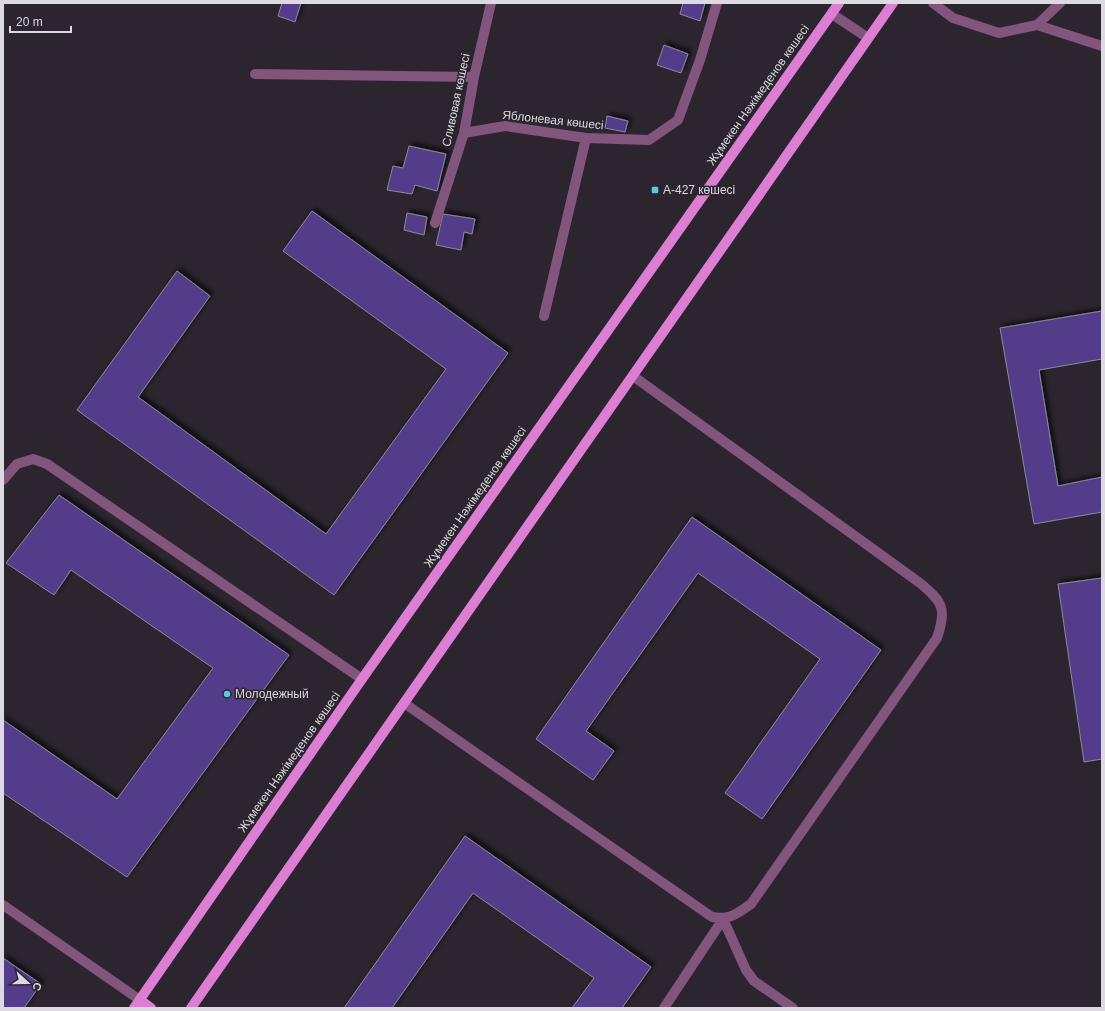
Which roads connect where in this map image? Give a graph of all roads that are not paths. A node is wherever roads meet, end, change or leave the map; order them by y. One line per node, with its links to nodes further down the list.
1 (491, 3): 12 (street, Сливовая көшесі)
2 (718, 3): 14 (street, Яблоневая көшесі)
3 (839, 3): 7 (main road, Жұмекен Нәжімеденов көшесі)
4 (893, 3): 9 (main road)
5 (934, 3): 8 (street)
6 (1060, 3): 8 (street)
7 (832, 14): 9 (street); 19 (main road, Жұмекен Нәжімеденов көшесі)
8 (1037, 25): 10 (street)
9 (868, 38): 17 (main road)
10 (1102, 46)
11 (256, 74): 12 (street)
12 (474, 77): 13 (street, Сливовая көшесі)
13 (464, 132): 14 (street, Яблоневая көшесі); 15 (street, Сливовая көшесі)
14 (586, 138): 16 (street)
15 (435, 224)
16 (544, 316)
17 (633, 376): 20 (main road); 22 (street)
18 (3, 480): 19 (street)
19 (362, 679): 23 (main road, Жұмекен Нәжімеденов көшесі)
20 (404, 703): 22 (street); 25 (main road)
21 (3, 905): 23 (street)
22 (723, 919): 26 (street); 27 (street)
23 (137, 1004): 24 (main road)
24 (151, 1008)
25 (191, 1008)
26 (664, 1008)
27 (793, 1008)

